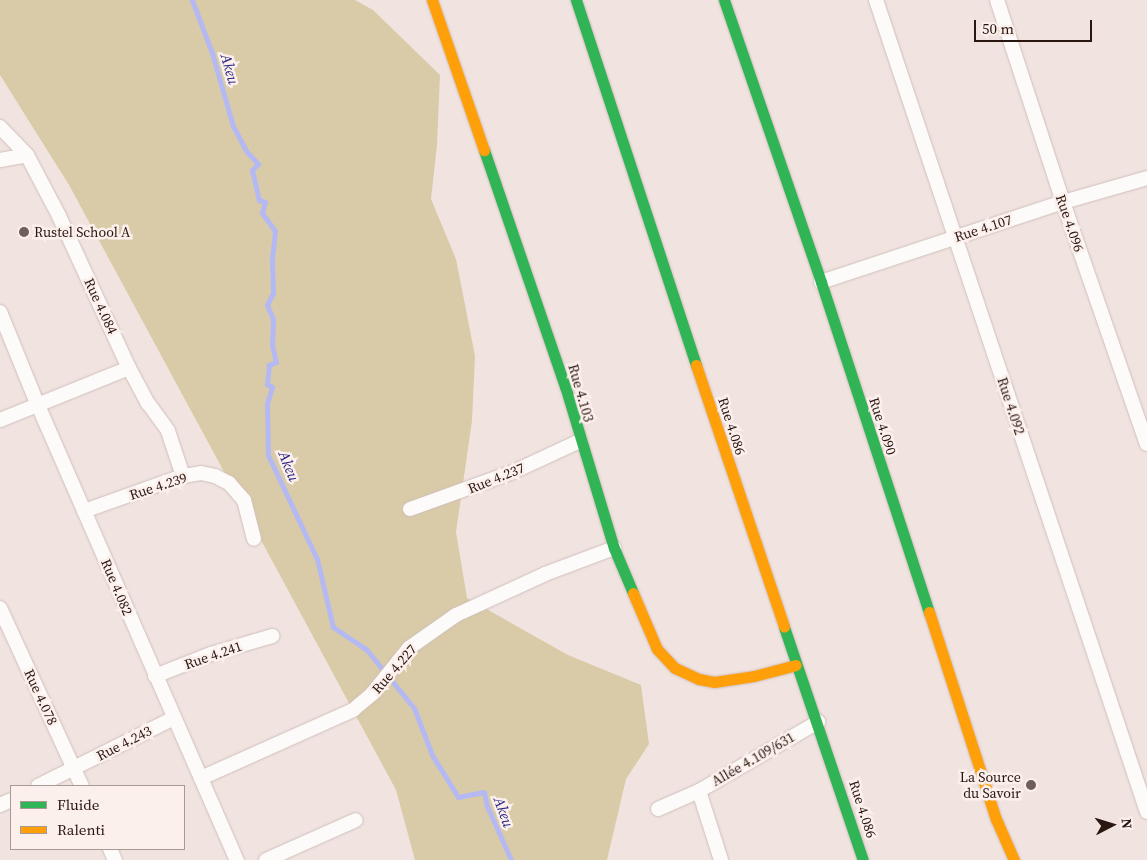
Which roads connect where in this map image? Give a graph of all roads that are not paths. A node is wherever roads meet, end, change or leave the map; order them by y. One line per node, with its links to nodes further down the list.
1 (432, 0): 17 (street, Rue 4.103)
2 (576, 0): 26 (street, Rue 4.086)
3 (724, 0): 12 (street, Rue 4.090)
4 (876, 0): 11 (street, Rue 4.092)
5 (997, 0): 10 (street, Rue 4.096)
6 (0, 127): 7 (street, Rue 4.084)
7 (27, 155): 8 (street); 14 (street, Rue 4.084)
8 (0, 160)
9 (1147, 178): 10 (street, Rue 4.107)
10 (1063, 202): 11 (street, Rue 4.107); 18 (street, Rue 4.096)
11 (955, 237): 12 (street, Rue 4.107); 36 (street, Rue 4.092)
12 (821, 282): 42 (street, Rue 4.090)
13 (0, 312): 15 (street, Rue 4.082)
14 (129, 368): 15 (street); 19 (street, Rue 4.084)
15 (37, 403): 16 (street); 21 (street, Rue 4.082)
16 (0, 420)
17 (580, 441): 20 (street, Rue 4.237); 23 (street, Rue 4.103)
18 (1147, 444)
19 (183, 476): 21 (street, Rue 4.239); 22 (street, Rue 4.239)
20 (410, 508)
21 (84, 511): 27 (street, Rue 4.082)
22 (254, 539)
23 (614, 548): 26 (street, Rue 4.103); 31 (street, Rue 4.227)
24 (0, 608): 30 (street, Rue 4.078)
25 (272, 636): 27 (street, Rue 4.241)
26 (796, 665): 29 (street, Rue 4.086)
27 (155, 676): 28 (street, Rue 4.082)
28 (174, 718): 30 (street, Rue 4.243); 31 (street, Rue 4.082)
29 (818, 722): 34 (street, Allée 4.109/631); 41 (street, Rue 4.086)
30 (74, 768): 32 (street, Rue 4.243); 33 (street, Rue 4.078)
31 (201, 778): 38 (street, Rue 4.082)
32 (40, 785)
33 (82, 785)
34 (699, 791): 35 (street); 40 (street, Allée 4.109/631)
35 (658, 808)
36 (1147, 812)
37 (356, 820): 39 (street)
38 (237, 860)
39 (266, 860)
40 (721, 860)
41 (864, 860)
42 (1014, 860)

